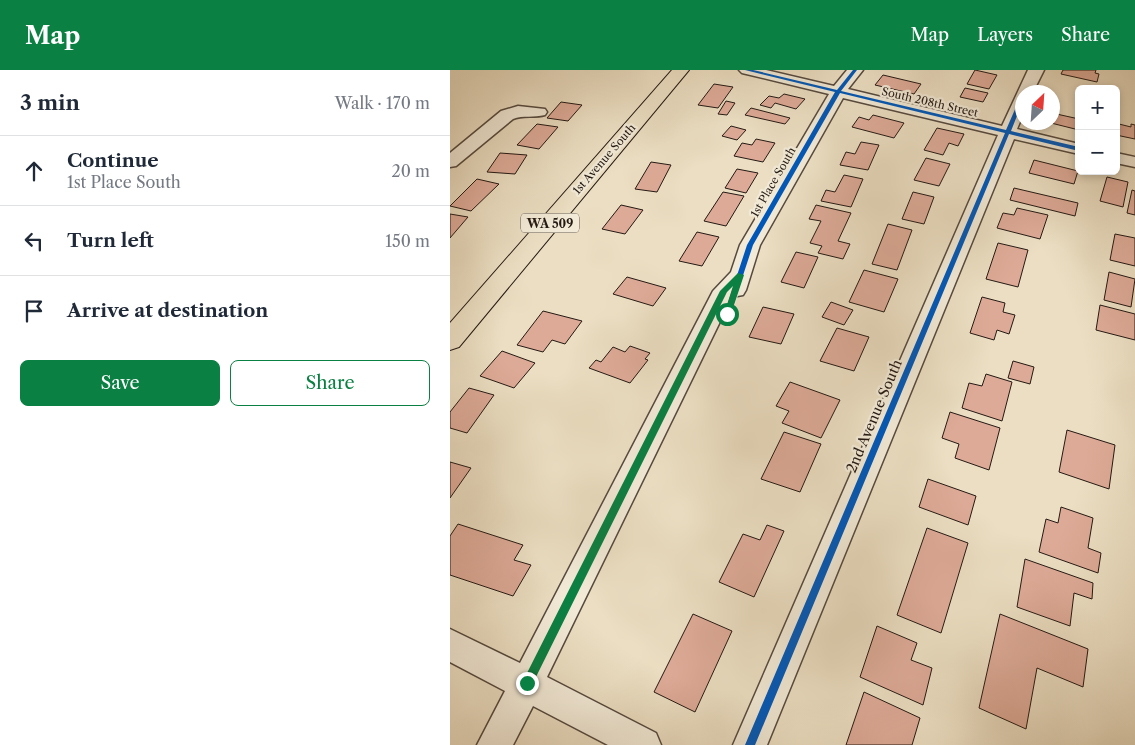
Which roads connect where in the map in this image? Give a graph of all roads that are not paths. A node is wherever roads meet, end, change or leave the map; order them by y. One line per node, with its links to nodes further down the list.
1 (681, 70): 16 (main road, 1st Avenue South / WA 509)
2 (747, 70): 6 (street, South 208th Street)
3 (855, 70): 6 (street, 1st Place South)
4 (1036, 70): 5 (street)
5 (1028, 85)
6 (838, 92): 9 (street, South 208th Street); 14 (street, 1st Place South)
7 (539, 112): 12 (street)
8 (1015, 114): 9 (street, 2nd Avenue South)
9 (1007, 132): 10 (street, South 208th Street); 21 (street, 2nd Avenue South)
10 (1075, 148)
11 (1120, 159): 13 (street)
12 (450, 162)
13 (1135, 162)
14 (740, 275): 15 (street, 1st Place South); 18 (street)
15 (727, 314)
16 (450, 340)
17 (450, 645): 18 (street)
18 (527, 683): 19 (street); 20 (street)
19 (494, 745)
20 (644, 745)
21 (750, 745)

